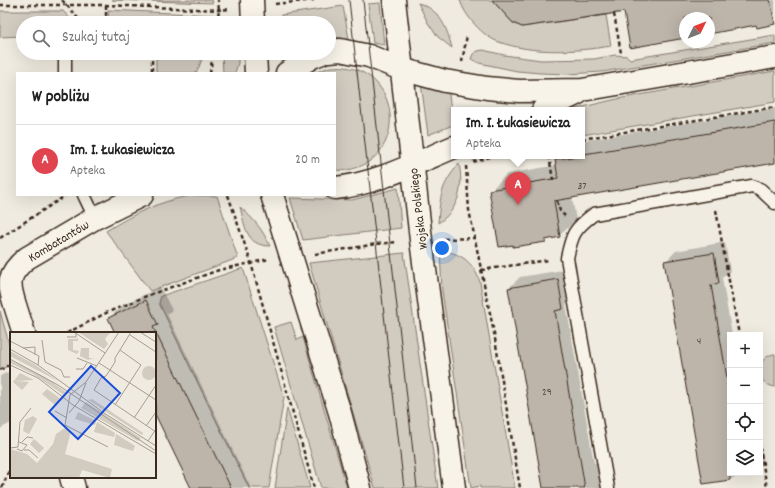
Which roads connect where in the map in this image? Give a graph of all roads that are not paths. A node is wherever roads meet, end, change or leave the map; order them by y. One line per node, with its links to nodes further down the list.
1 (394, 0): 7 (street, Wojska Polskiego)
2 (336, 50): 7 (street)
3 (775, 58): 11 (street)
4 (65, 60): 8 (lane)
5 (255, 60): 9 (street)
6 (307, 60): 10 (street)
7 (401, 69): 11 (street); 14 (street, Wojska Polskiego)
8 (65, 72)
9 (256, 72)
10 (289, 72)
11 (582, 90): 12 (street)
12 (549, 107)
13 (451, 148): 14 (street)
14 (412, 164): 15 (street); 25 (street, Wojska Polskiego)
15 (336, 188)
16 (84, 196): 20 (lane)
17 (140, 196): 20 (street, Kombatantów)
18 (272, 196): 24 (street)
19 (775, 203): 26 (lane)
20 (95, 218): 21 (street, Kombatantów)
21 (24, 332)
22 (71, 478): 23 (street)
23 (74, 488)
24 (360, 488)
25 (454, 488)
26 (608, 488)

